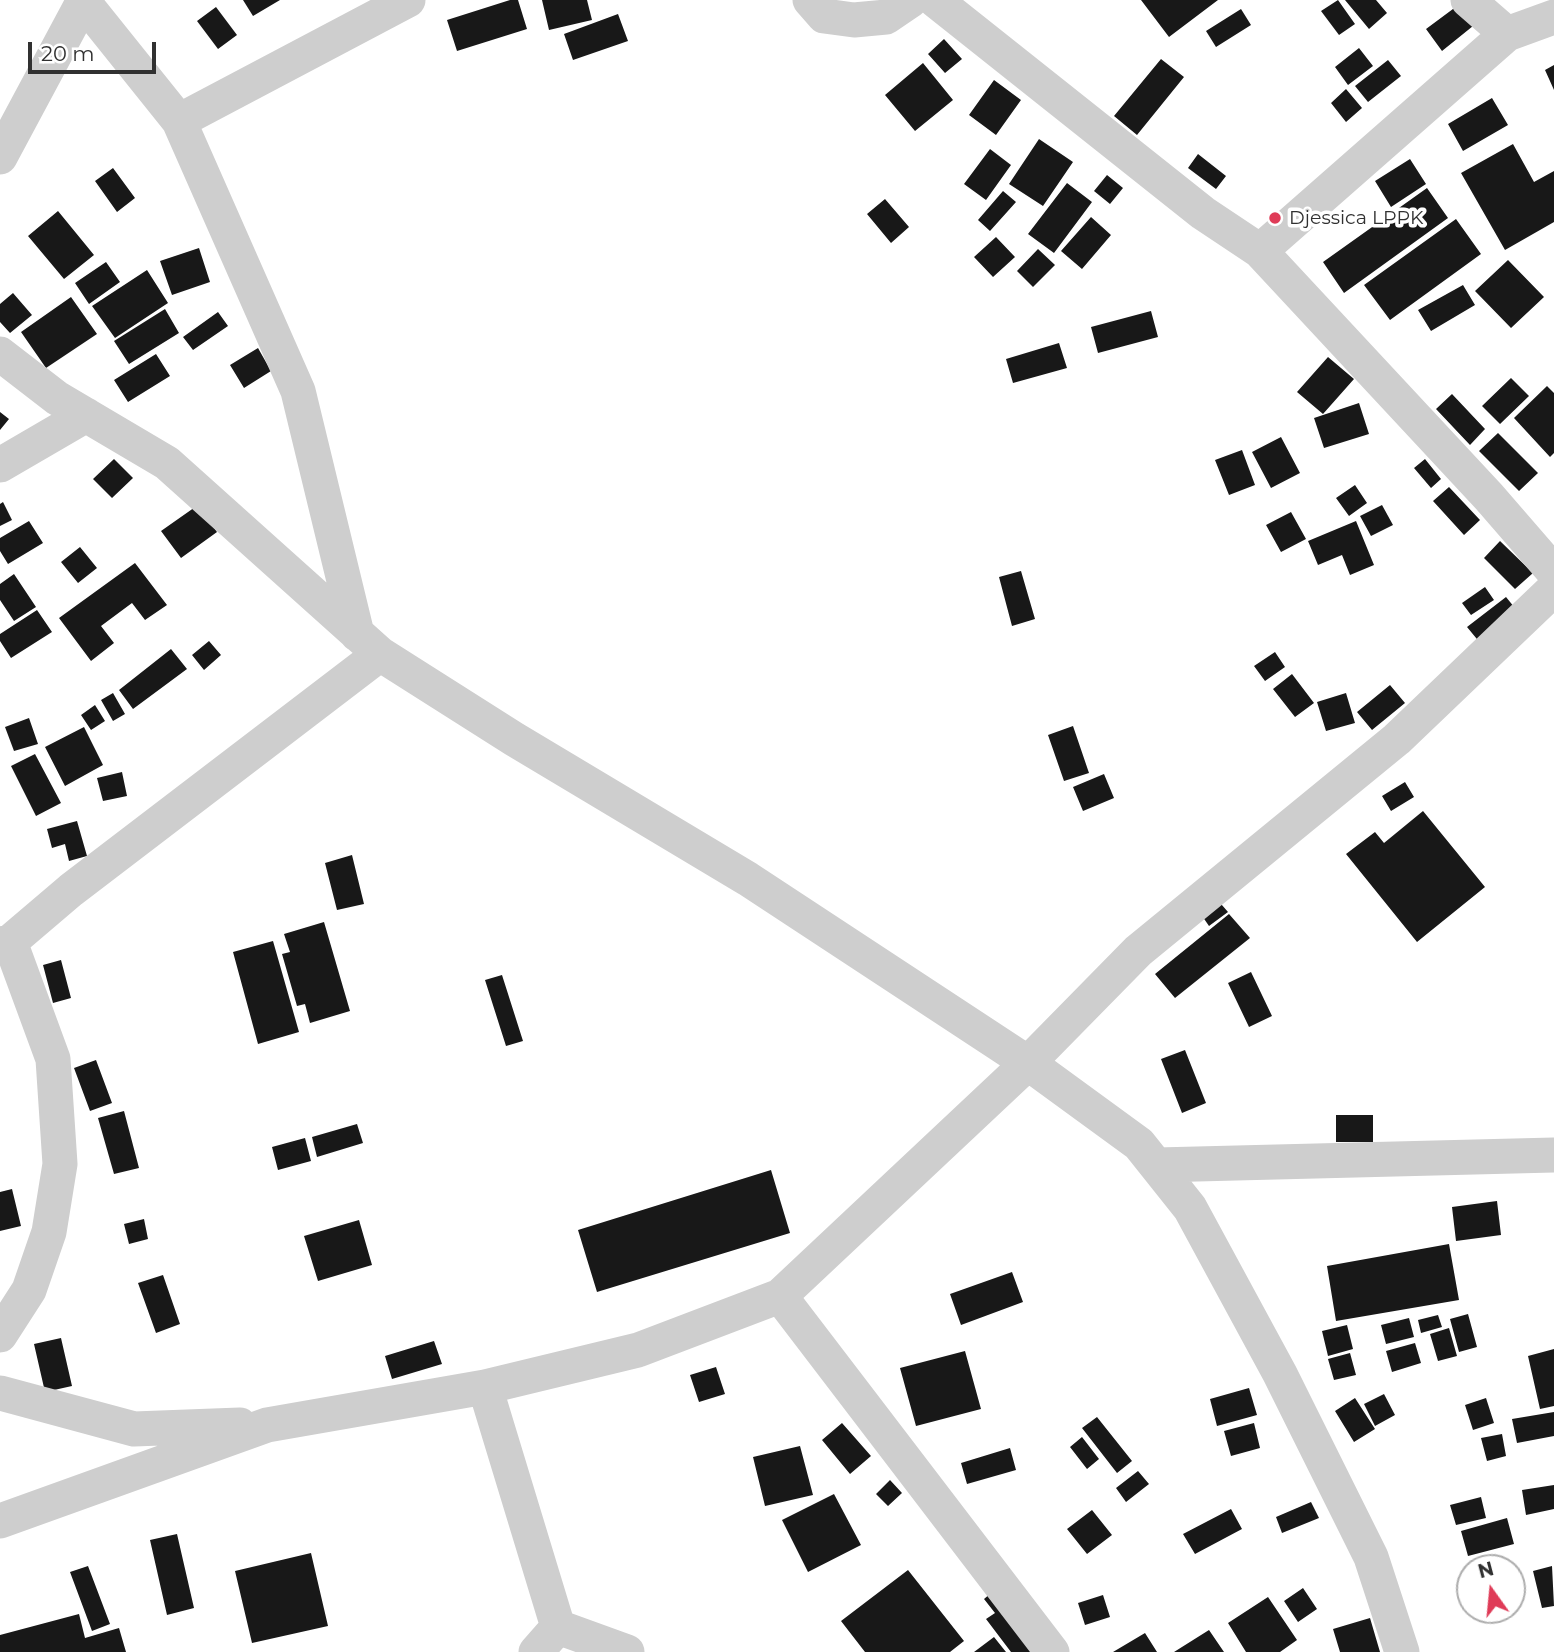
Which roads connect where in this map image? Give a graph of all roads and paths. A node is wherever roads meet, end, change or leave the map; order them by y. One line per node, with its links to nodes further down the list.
1 (408, 0): 9 (street)
2 (810, 0): 3 (street)
3 (911, 0)
4 (935, 0): 11 (street)
5 (1468, 0): 8 (street)
6 (83, 1): 9 (street); 10 (street)
7 (1554, 17): 8 (street)
8 (1507, 34): 11 (street)
9 (179, 121): 17 (street)
10 (0, 157)
11 (1260, 251): 15 (street)
12 (0, 354): 13 (street)
13 (86, 415): 14 (street); 17 (street)
14 (0, 465)
15 (1554, 572)
16 (1554, 589): 19 (street)
17 (368, 644): 18 (street); 19 (street)
18 (5, 943): 23 (street)
19 (1028, 1063): 21 (street); 22 (street)
20 (1554, 1155): 21 (street)
21 (1157, 1166): 31 (street)
22 (780, 1296): 24 (street); 30 (street)
23 (0, 1335)
24 (485, 1387): 26 (street); 28 (street)
25 (0, 1393): 26 (street)
26 (267, 1425): 27 (street)
27 (0, 1521)
28 (547, 1640): 29 (street)
29 (627, 1652)
30 (1052, 1652)
31 (1402, 1652)

